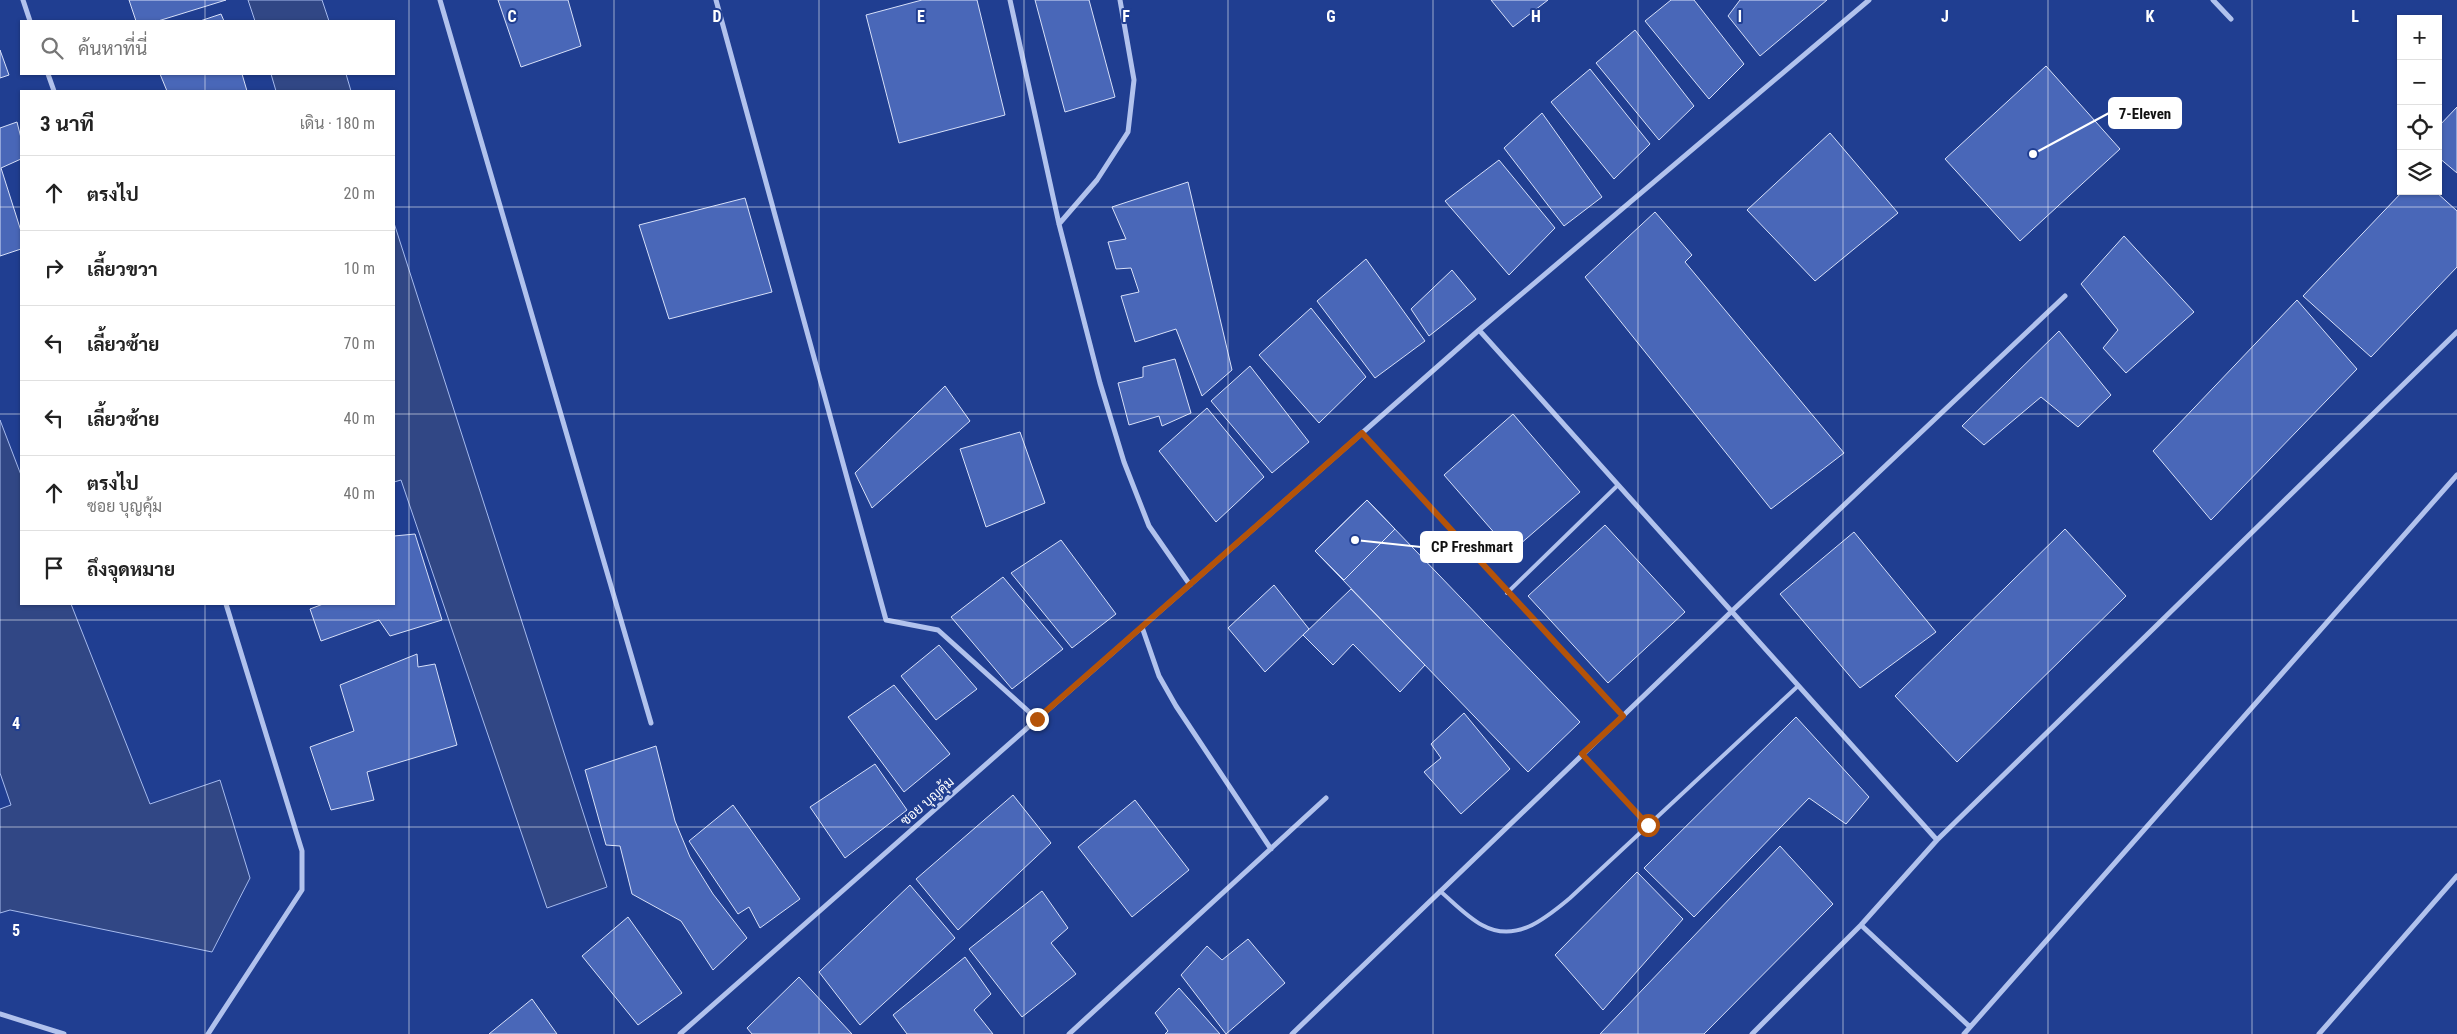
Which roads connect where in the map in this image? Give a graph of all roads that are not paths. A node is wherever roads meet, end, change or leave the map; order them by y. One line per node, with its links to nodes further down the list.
1 (23, 0): 9 (street)
2 (440, 0): 27 (street)
3 (716, 0): 26 (street)
4 (1010, 0): 12 (street)
5 (1120, 0): 12 (street)
6 (1868, 0): 14 (street, ซอย บุญคุ้ม)
7 (2212, 0): 8 (street)
8 (2231, 19)
9 (30, 20)
10 (48, 75): 11 (street)
11 (54, 90)
12 (1059, 224): 19 (street)
13 (2065, 296): 22 (street)
14 (1479, 330): 16 (street, ซอย บุญคุ้ม); 18 (street)
15 (2457, 332): 31 (street)
16 (1362, 433): 19 (street, ซอย บุญคุ้ม); 20 (lane)
17 (2457, 475): 37 (street)
18 (1617, 486): 20 (lane); 22 (street)
19 (1190, 585): 23 (street, ซอย บุญคุ้ม)
20 (1508, 593): 25 (lane)
21 (226, 605): 39 (street)
22 (1732, 611): 24 (street); 25 (street)
23 (1142, 628): 26 (street, ซอย บุญคุ้ม); 32 (street)
24 (1798, 686): 30 (lane); 31 (street)
25 (1623, 716): 28 (street)
26 (1037, 719): 40 (street, ซอย บุญคุ้ม)
27 (651, 723)
28 (1582, 754): 30 (lane); 34 (street)
29 (1326, 798): 32 (street)
30 (1648, 825): 34 (lane)
31 (1938, 840): 35 (street)
32 (1271, 849): 41 (street)
33 (2457, 876): 45 (street)
34 (1440, 891): 42 (street)
35 (1860, 925): 37 (street); 43 (street)
36 (0, 1014): 38 (street)
37 (1970, 1027): 44 (street)
38 (64, 1034)
39 (208, 1034)
40 (680, 1034)
41 (1069, 1034)
42 (1292, 1034)
43 (1752, 1034)
44 (1964, 1034)
45 (2319, 1034)

